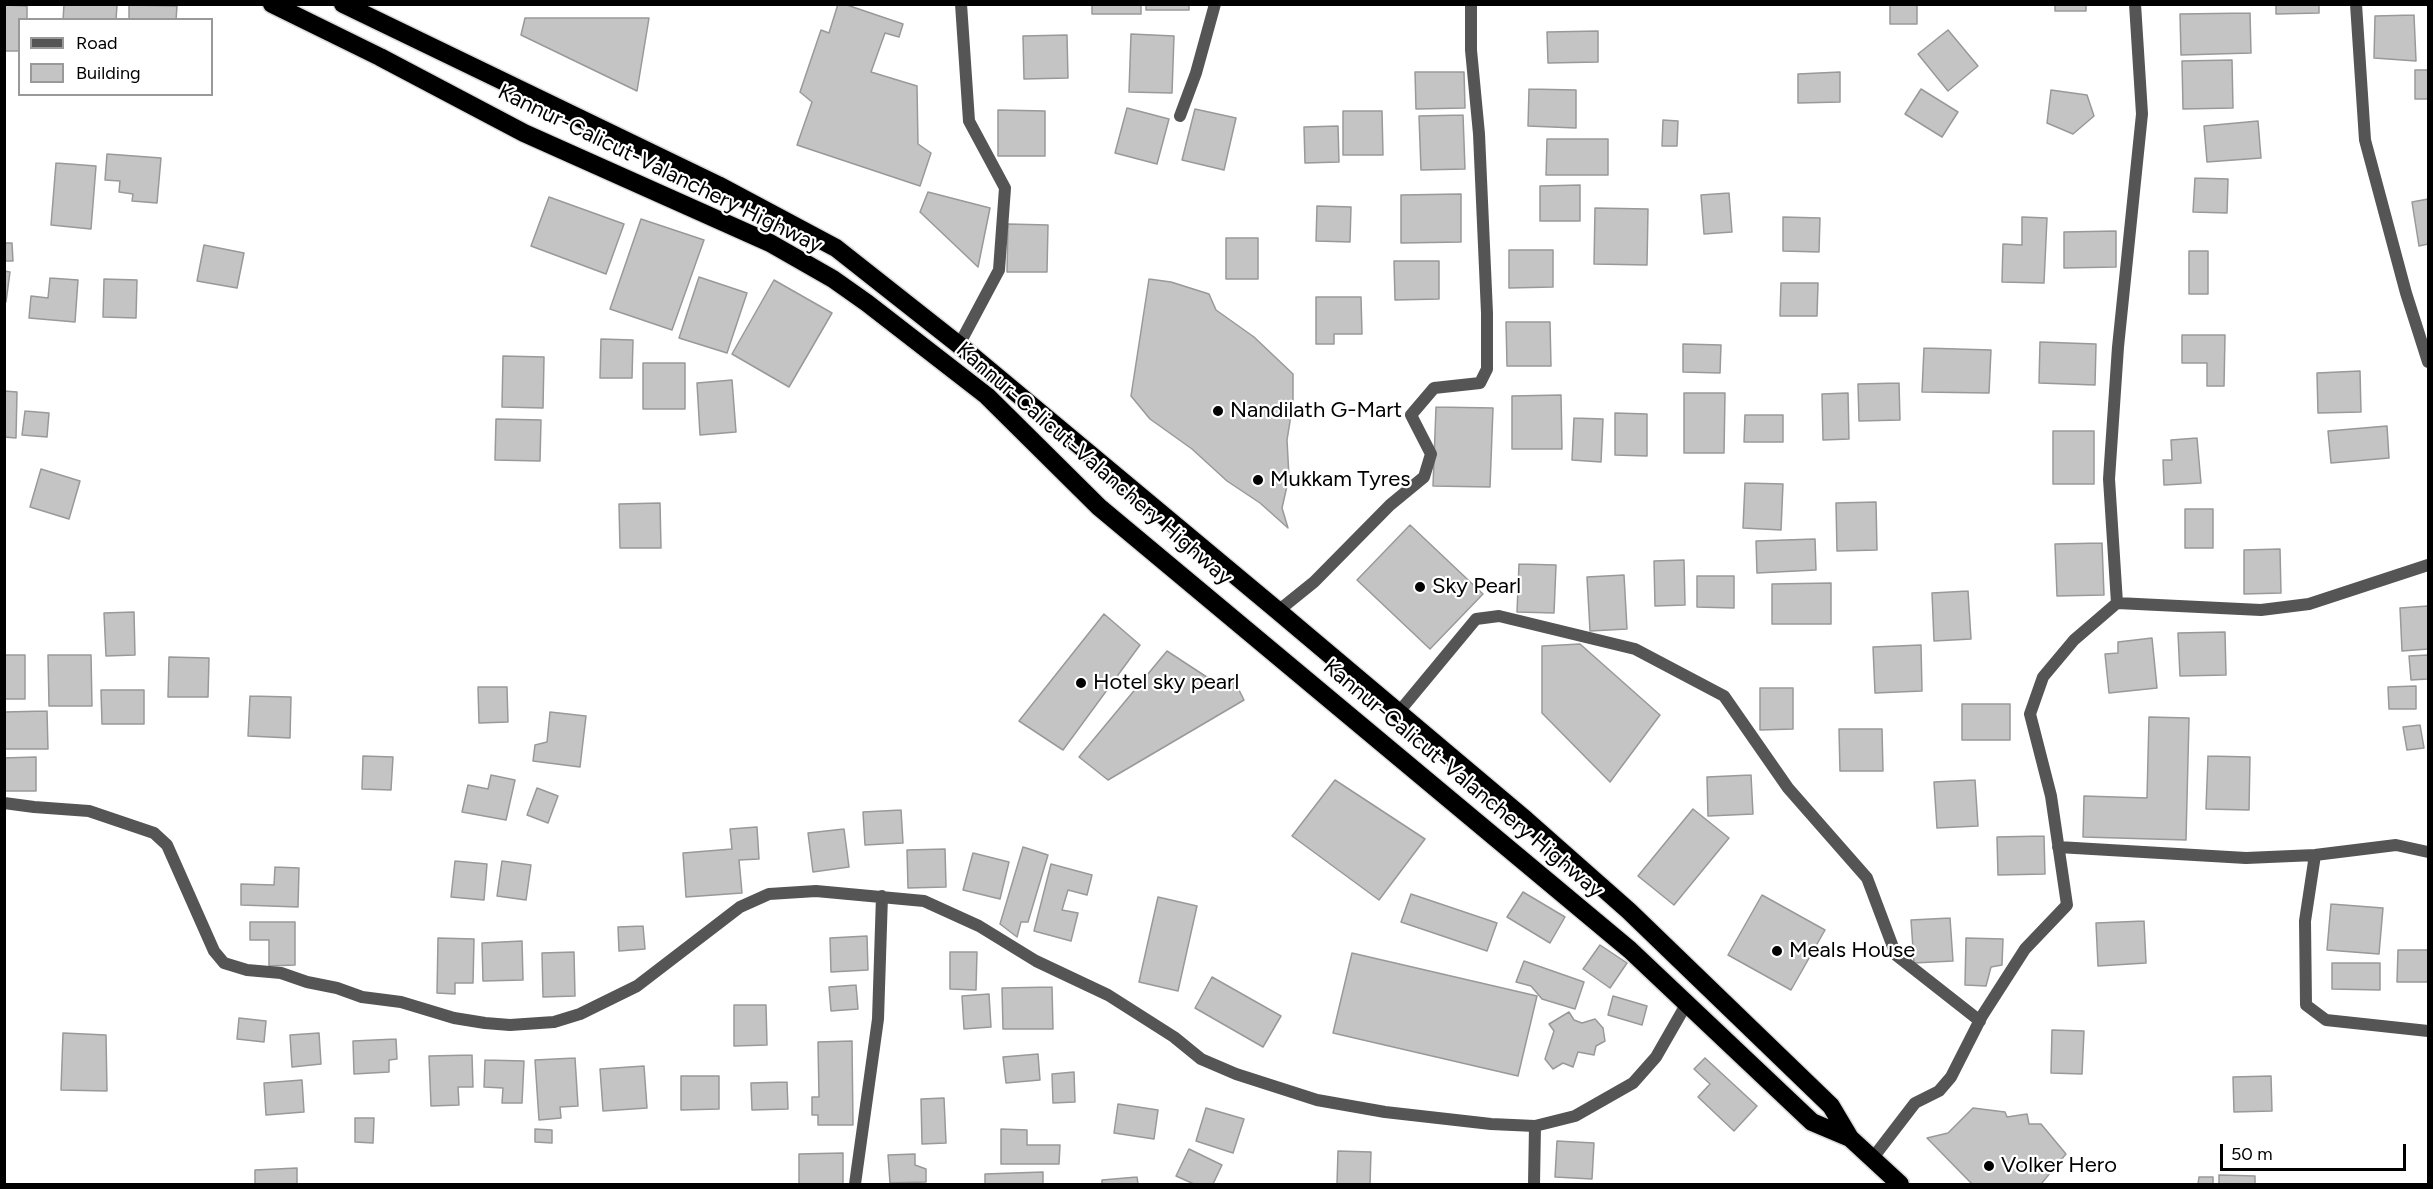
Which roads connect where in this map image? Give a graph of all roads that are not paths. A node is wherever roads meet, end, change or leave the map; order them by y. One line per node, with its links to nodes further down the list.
1 (272, 4): 21 (highway, Kannur-Calicut-Valanchery Highway)
2 (343, 4): 9 (highway, Kannur-Calicut-Valanchery Highway)
3 (961, 4): 9 (street)
4 (1215, 4): 8 (street)
5 (1471, 4): 13 (street)
6 (2135, 4): 12 (street)
7 (2356, 4): 10 (street)
8 (1180, 116)
9 (959, 345): 13 (highway, Kannur-Calicut-Valanchery Highway)
10 (2428, 362)
11 (2428, 565): 12 (street)
12 (2117, 603): 16 (street)
13 (1278, 611): 14 (highway, Kannur-Calicut-Valanchery Highway)
14 (1398, 713): 20 (highway, Kannur-Calicut-Valanchery Highway); 22 (street)
15 (4, 803): 19 (street)
16 (2058, 847): 18 (street); 22 (street)
17 (2428, 852): 18 (street)
18 (2315, 855): 23 (street)
19 (882, 896): 24 (street); 27 (street)
20 (1700, 980): 21 (highway); 25 (highway, Kannur-Calicut-Valanchery Highway)
21 (1687, 1003): 24 (street); 25 (highway, Kannur-Calicut-Valanchery Highway)
22 (1980, 1021): 26 (street)
23 (2428, 1030)
24 (1535, 1126): 28 (street)
25 (1850, 1138): 26 (highway, Kannur-Calicut-Valanchery Highway)
26 (1872, 1159): 29 (highway, Kannur-Calicut-Valanchery Highway)
27 (855, 1185)
28 (1534, 1185)
29 (1900, 1185)

